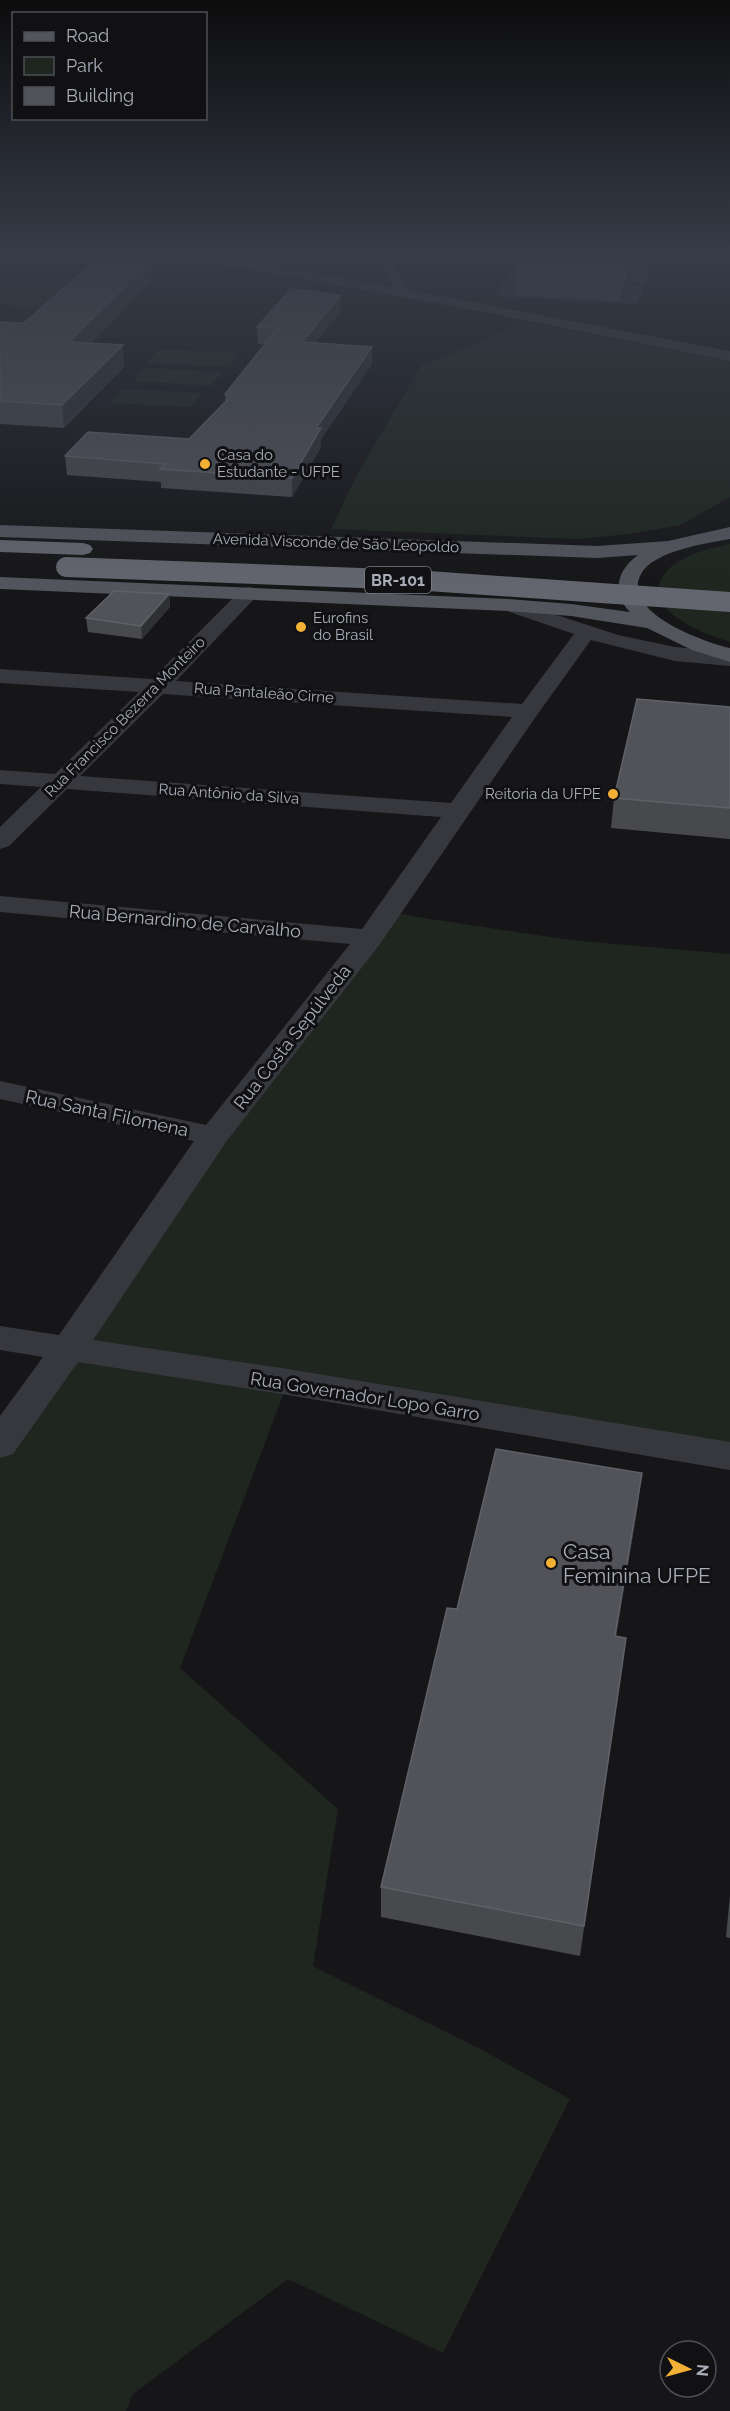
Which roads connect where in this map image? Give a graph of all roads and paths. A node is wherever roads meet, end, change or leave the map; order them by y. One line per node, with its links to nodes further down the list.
1 (0, 531): 4 (main road, Avenida Visconde de São Leopoldo)
2 (726, 532): 4 (main road)
3 (0, 546): 7 (highway, BR-101)
4 (672, 547): 11 (main road)
5 (0, 565): 9 (highway, BR-101, bridge)
6 (0, 583): 8 (main road)
7 (730, 587)
8 (249, 592): 10 (main road); 16 (street, Rua Francisco Bezerra Monteiro)
9 (730, 602)
10 (508, 605): 11 (main road); 12 (street)
11 (651, 622): 13 (main road)
12 (587, 631): 14 (street); 17 (street, Rua Costa Sepúlveda)
13 (730, 655)
14 (730, 659)
15 (0, 676): 16 (street, Rua Pantaleão Cirne)
16 (158, 686): 17 (street, Rua Pantaleão Cirne); 19 (street, Rua Francisco Bezerra Monteiro)
17 (528, 711): 20 (street, Rua Costa Sepúlveda)
18 (0, 777): 19 (street, Rua Antônio da Silva)
19 (61, 782): 20 (street, Rua Antônio da Silva); 21 (street, Rua Francisco Bezerra Monteiro)
20 (458, 811): 23 (street, Rua Costa Sepúlveda)
21 (0, 841)
22 (0, 904): 23 (street, Rua Bernardino de Carvalho)
23 (370, 938): 25 (street, Rua Costa Sepúlveda)
24 (0, 1090): 25 (street, Rua Santa Filomena)
25 (214, 1136): 27 (street, Rua Costa Sepúlveda)
26 (0, 1338): 27 (street, Rua Governador Lopo Garro)
27 (68, 1349): 28 (street, Rua Costa Sepúlveda); 29 (street, Rua Governador Lopo Garro)
28 (0, 1444)
29 (730, 1456)

